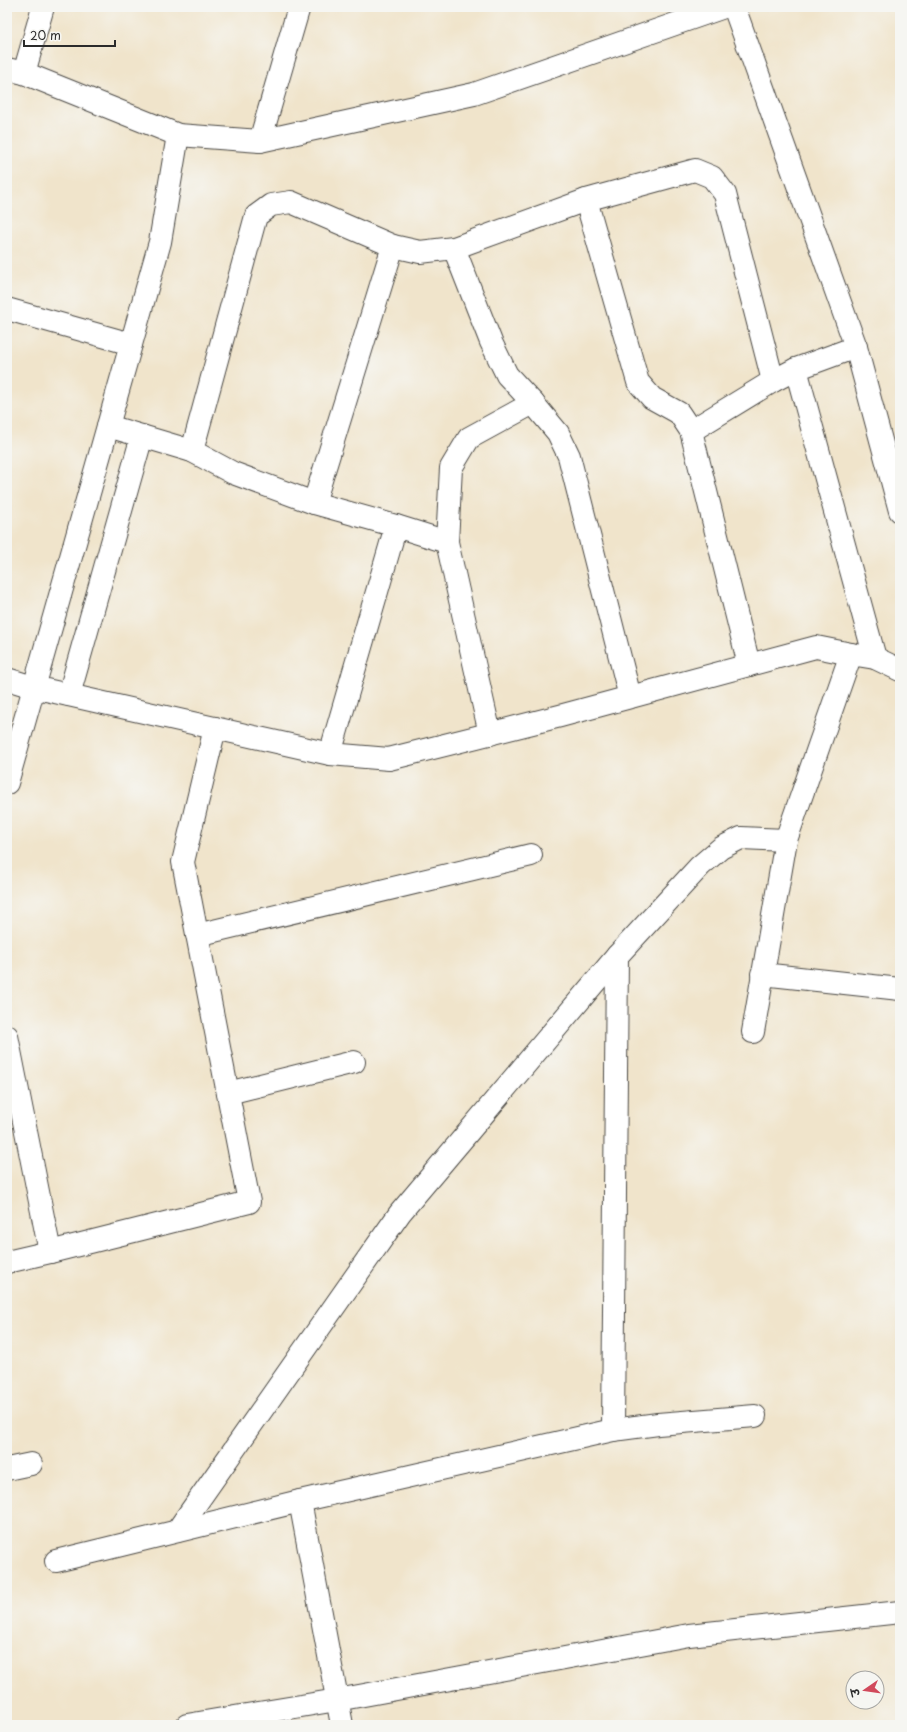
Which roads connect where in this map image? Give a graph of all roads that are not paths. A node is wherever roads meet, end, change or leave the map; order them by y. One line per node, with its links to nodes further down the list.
1 (43, 7): 5 (street)
2 (300, 7): 7 (street)
3 (724, 7): 7 (street)
4 (734, 7): 13 (street)
5 (16, 71): 6 (street)
6 (178, 135): 7 (street); 12 (street)
7 (260, 141)
8 (586, 200): 10 (street); 15 (street); 18 (street)
9 (393, 246): 10 (street); 20 (street); 21 (street)
10 (454, 248): 16 (street)
11 (7, 309): 12 (street)
12 (131, 344): 17 (street)
13 (856, 347): 14 (street); 22 (street)
14 (796, 369): 15 (street); 26 (street)
15 (773, 381): 18 (street)
16 (533, 403): 24 (street); 32 (street)
17 (108, 426): 19 (street); 30 (street)
18 (691, 431): 27 (street)
19 (142, 436): 20 (street); 31 (street)
20 (192, 451): 21 (street)
21 (314, 503): 23 (street)
22 (900, 511)
23 (396, 526): 24 (street); 35 (street)
24 (447, 542): 34 (street)
25 (851, 654): 26 (street); 27 (street); 37 (street)
26 (875, 658): 28 (street)
27 (749, 665): 32 (street)
28 (900, 670)
29 (7, 679): 30 (street)
30 (33, 687): 31 (street); 36 (street)
31 (69, 695): 33 (street)
32 (630, 697): 34 (street)
33 (215, 728): 35 (street); 39 (street)
34 (490, 734): 35 (street)
35 (330, 754)
36 (7, 783)
37 (786, 840): 40 (street); 41 (street)
38 (531, 856): 39 (street)
39 (197, 935): 46 (street)
40 (617, 956): 50 (street); 54 (street)
41 (762, 974): 42 (street); 43 (street)
42 (900, 989)
43 (753, 1032)
44 (7, 1036): 47 (street)
45 (354, 1062): 46 (street)
46 (228, 1093): 47 (street)
47 (50, 1252): 48 (street)
48 (7, 1262)
49 (755, 1416): 50 (street)
50 (613, 1430): 53 (street)
51 (31, 1464): 52 (street)
52 (7, 1470)
53 (300, 1501): 54 (street); 57 (street)
54 (177, 1531): 55 (street)
55 (56, 1561)
56 (900, 1612): 57 (street)
57 (337, 1700): 58 (street); 59 (street)
58 (187, 1725)
59 (342, 1725)

